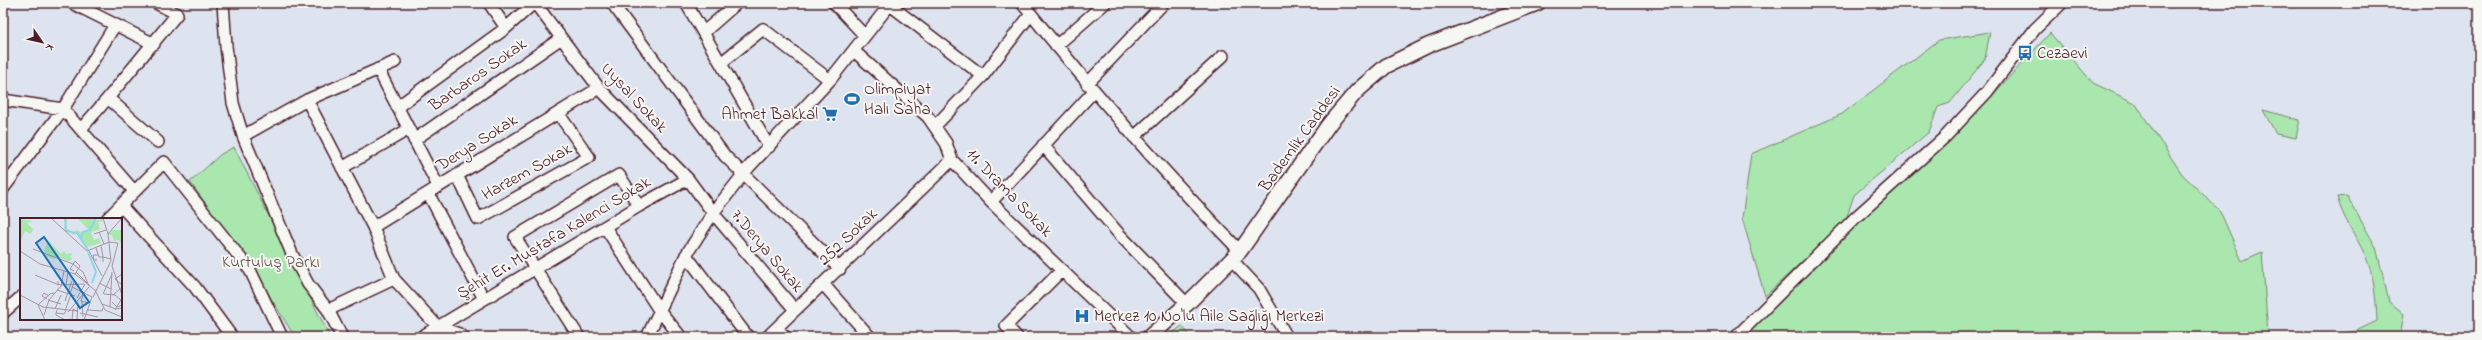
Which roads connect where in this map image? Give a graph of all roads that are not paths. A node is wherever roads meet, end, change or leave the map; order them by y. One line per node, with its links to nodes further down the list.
1 (72, 3): 17 (street)
2 (156, 3): 22 (street)
3 (223, 3): 42 (street)
4 (489, 3): 18 (street)
5 (534, 3): 18 (street); 21 (street, Uysal Sokak)
6 (612, 3): 50 (street)
7 (686, 3): 19 (street)
8 (737, 3): 19 (street)
9 (834, 3): 20 (street)
10 (1022, 3): 16 (street)
11 (1105, 3): 23 (street)
12 (1160, 3): 32 (street)
13 (1538, 3): 65 (street, Bademlik Caddesi)
14 (2062, 3): 96 (street)
15 (891, 4): 20 (street); 29 (street)
16 (1031, 14): 23 (street); 29 (street)
17 (115, 25): 22 (street); 37 (street)
18 (506, 28): 36 (street)
19 (704, 32): 27 (street)
20 (865, 36): 24 (street)
21 (560, 39): 31 (street, Uysal Sokak); 44 (street, Barbaros Sokak)
22 (154, 44): 33 (street)
23 (1056, 46): 32 (street)
24 (854, 51): 30 (street); 39 (street, 11. Drama Sokak)
25 (1223, 56): 43 (street)
26 (395, 62): 28 (street)
27 (721, 63): 30 (street); 47 (street)
28 (378, 69): 35 (street); 36 (street)
29 (983, 76): 39 (street)
30 (830, 80): 47 (street)
31 (599, 88): 38 (street, Derya Sokak); 52 (street, Uysal Sokak)
32 (1090, 88): 43 (street); 46 (street)
33 (108, 98): 40 (street); 45 (street)
34 (3, 100): 37 (street)
35 (307, 100): 42 (street); 49 (street)
36 (397, 107): 41 (street)
37 (64, 109): 40 (street); 54 (street)
38 (558, 113): 51 (street, Derya Sokak); 51 (street, Harzem Sokak)
39 (935, 126): 48 (street, 11. Drama Sokak)
40 (81, 129): 55 (street)
41 (409, 129): 44 (street); 49 (street)
42 (244, 136): 74 (street)
43 (1134, 137): 65 (street)
44 (414, 140): 53 (street)
45 (158, 142)
46 (1043, 145): 57 (street); 73 (street)
47 (769, 147): 50 (street)
48 (952, 160): 57 (street, 11. Drama Sokak); 67 (street, 252 Sokak)
49 (342, 168): 62 (street)
50 (743, 174): 60 (street); 67 (street)
51 (457, 175): 53 (street, Derya Sokak)
52 (688, 179): 59 (street, Şehit Er. Mustafa Kalenci Sokak); 60 (street, Uysal Sokak)
53 (438, 186): 56 (street, Derya Sokak)
54 (3, 189)
55 (134, 191): 58 (street); 81 (street)
56 (428, 193): 62 (street, Derya Sokak); 72 (street)
57 (991, 202): 68 (street, 11. Drama Sokak)
58 (121, 206): 61 (street); 80 (street)
59 (639, 206): 63 (street, Şehit Er. Mustafa Kalenci Sokak); 66 (street)
60 (713, 213): 64 (street); 76 (street, 7.Derya Sokak)
61 (108, 218)
62 (373, 227): 69 (street)
63 (604, 227): 66 (street, Şehit Er. Mustafa Kalenci Sokak); 75 (street)
64 (686, 255): 75 (street); 88 (street)
65 (1236, 256): 73 (street, Bademlik Caddesi); 95 (street)
66 (535, 268): 72 (street, Şehit Er. Mustafa Kalenci Sokak); 85 (street)
67 (840, 269): 70 (street, 252 Sokak)
68 (1062, 270): 92 (street); 93 (street, 11. Drama Sokak)
69 (394, 279): 74 (street); 78 (street)
70 (823, 284): 76 (street, 252 Sokak); 91 (street)
71 (20, 298): 77 (street)
72 (484, 299): 78 (street, Şehit Er. Mustafa Kalenci Sokak)
73 (1187, 304): 94 (street, Bademlik Caddesi)
74 (328, 310): 82 (street)
75 (659, 310): 86 (street); 87 (street)
76 (795, 310): 79 (street, 252 Sokak)
77 (3, 313)
78 (438, 327): 83 (street, Şehit Er. Mustafa Kalenci Sokak); 84 (street)
79 (777, 328): 89 (street, 252 Sokak); 90 (street)
80 (232, 337)
81 (282, 337)
82 (342, 337)
83 (421, 337)
84 (462, 337)
85 (579, 337)
86 (646, 337)
87 (681, 337)
88 (748, 337)
89 (767, 337)
90 (785, 337)
91 (870, 337)
92 (1017, 337)
93 (1131, 337)
94 (1149, 337)
95 (1287, 337)
96 (1736, 337)

